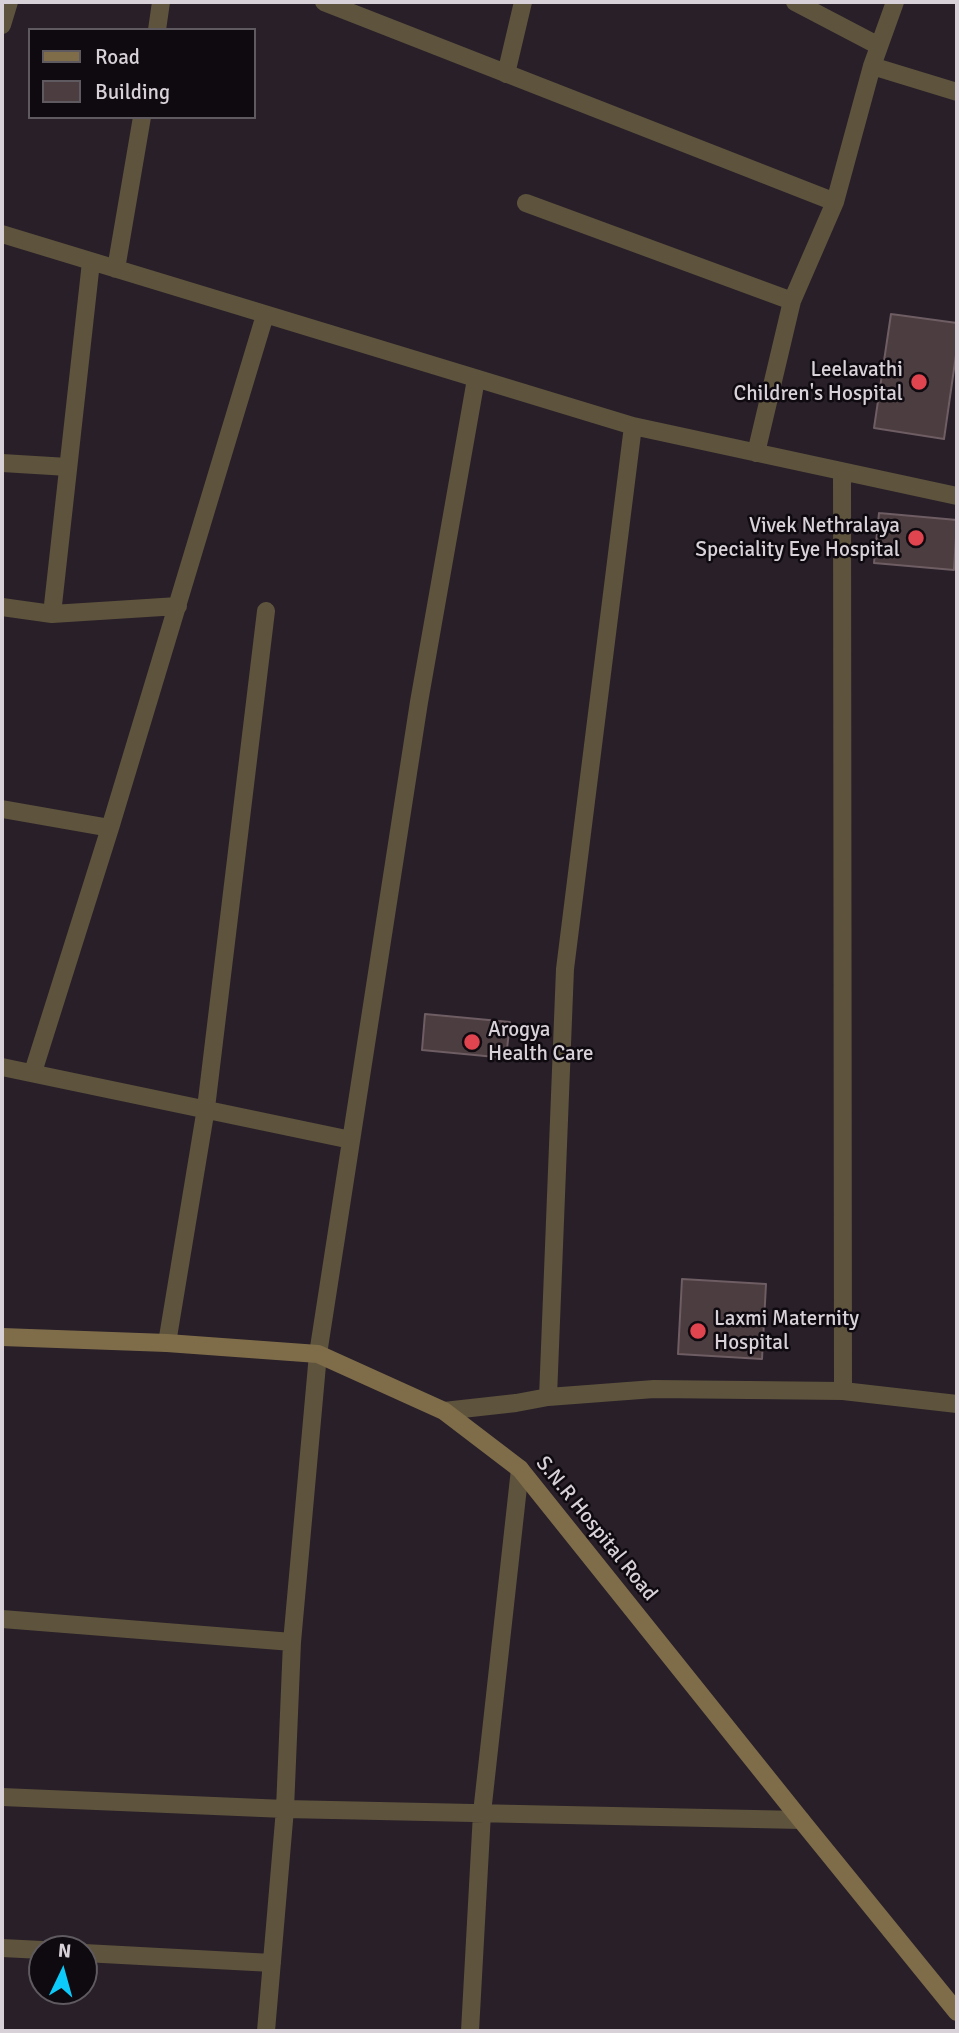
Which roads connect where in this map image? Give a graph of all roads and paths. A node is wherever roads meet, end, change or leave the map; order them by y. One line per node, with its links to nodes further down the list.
1 (9, 2): 7 (street)
2 (161, 2): 8 (street)
3 (324, 2): 11 (street)
4 (523, 2): 11 (street)
5 (795, 2): 9 (street)
6 (895, 2): 9 (street)
7 (2, 25)
8 (157, 28)
9 (879, 46): 10 (street)
10 (872, 65): 12 (street); 14 (street)
11 (506, 74): 14 (street)
12 (957, 92)
13 (142, 119): 18 (street)
14 (835, 202): 19 (street)
15 (526, 203): 19 (street)
16 (2, 234): 17 (street)
17 (91, 262): 18 (street); 25 (street)
18 (116, 270): 20 (street)
19 (792, 301): 23 (street)
20 (265, 315): 21 (street); 28 (street)
21 (476, 379): 22 (street); 37 (street)
22 (633, 426): 23 (street); 42 (street)
23 (756, 453): 26 (street)
24 (2, 463): 25 (street)
25 (68, 467): 31 (street)
26 (842, 471): 27 (street); 41 (street)
27 (957, 496)
28 (177, 606): 31 (street); 33 (street)
29 (2, 607): 31 (street)
30 (265, 611): 36 (street)
31 (52, 614)
32 (2, 808): 33 (street)
33 (110, 828): 35 (street)
34 (2, 1066): 35 (street)
35 (33, 1072): 36 (street)
36 (206, 1108): 37 (street); 39 (street)
37 (351, 1139): 40 (street)
38 (2, 1337): 39 (main road, S.N.R Hospital Road)
39 (167, 1343): 40 (main road, S.N.R Hospital Road)
40 (318, 1354): 44 (main road, S.N.R Hospital Road); 47 (street)
41 (843, 1391): 42 (street); 43 (street)
42 (548, 1397): 44 (street)
43 (957, 1404)
44 (444, 1410): 45 (main road, S.N.R Hospital Road)
45 (520, 1469): 50 (street); 51 (main road, S.N.R Hospital Road)
46 (2, 1619): 47 (street)
47 (292, 1642): 49 (street)
48 (2, 1797): 49 (street)
49 (285, 1809): 50 (street); 55 (street)
50 (482, 1813): 51 (street); 58 (street)
51 (801, 1821): 56 (main road, S.N.R Hospital Road)
52 (2, 1948): 53 (street)
53 (28, 1949)
54 (98, 1954): 55 (street)
55 (272, 1963): 57 (street)
56 (957, 2012)
57 (266, 2031)
58 (470, 2031)

